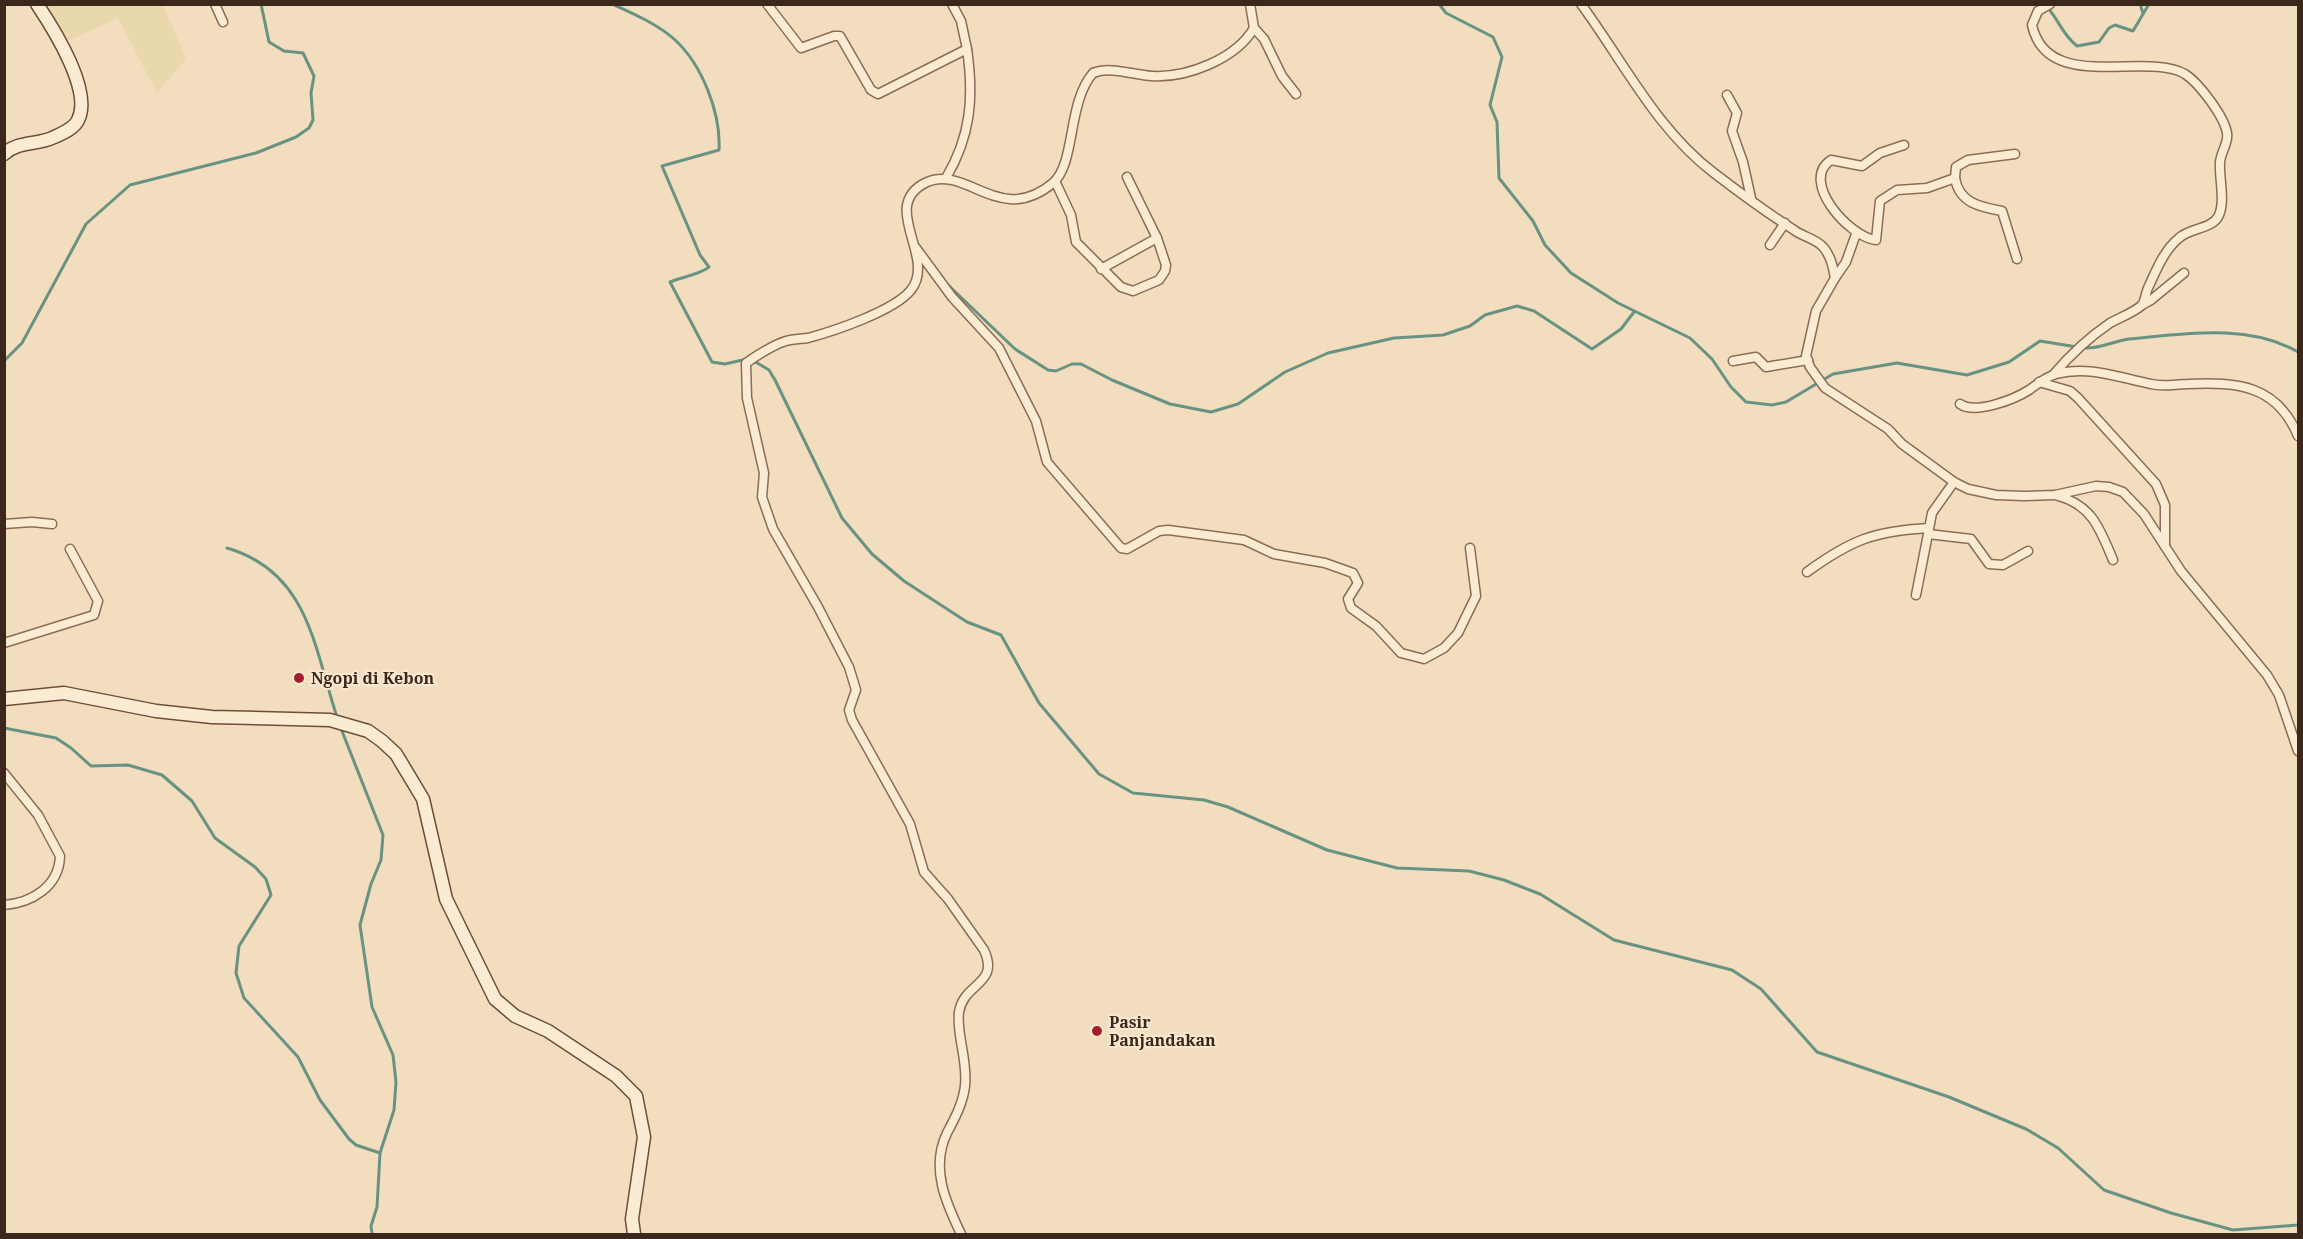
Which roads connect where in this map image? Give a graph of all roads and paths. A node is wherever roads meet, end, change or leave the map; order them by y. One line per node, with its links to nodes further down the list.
1 (37, 4): 14 (street)
2 (215, 4): 8 (street)
3 (767, 4): 10 (street)
4 (952, 4): 10 (street)
5 (1250, 4): 9 (street)
6 (1581, 4): 20 (street)
7 (2047, 6): 30 (street)
8 (223, 22)
9 (1254, 28): 11 (street); 19 (street)
10 (967, 49): 17 (street)
11 (1296, 93)
12 (1727, 95): 20 (street)
13 (1904, 146): 22 (street)
14 (4, 154)
15 (2015, 154): 18 (street)
16 (1127, 177): 23 (street)
17 (946, 178): 19 (street); 25 (street)
18 (1955, 178): 22 (street); 26 (street)
19 (1054, 182): 27 (street)
20 (1751, 198): 21 (street)
21 (1785, 224): 24 (street); 29 (street)
22 (1856, 234): 29 (street)
23 (1157, 238): 27 (street); 27 (street)
24 (1770, 245)
25 (916, 248): 43 (street); 55 (street)
26 (2017, 259)
27 (1101, 269)
28 (2184, 273): 30 (street)
29 (1835, 278): 31 (street)
30 (2142, 305): 33 (street)
31 (1808, 360): 32 (street); 37 (street)
32 (1733, 361)
33 (2053, 375): 34 (street); 36 (street)
34 (2039, 382): 35 (street); 42 (street)
35 (1960, 404)
36 (2298, 436)
37 (1954, 483): 38 (street); 41 (street)
38 (2055, 495): 42 (street); 46 (street)
39 (4, 524): 40 (street)
40 (52, 524)
41 (1928, 531): 45 (street); 47 (street); 48 (street)
42 (2165, 547): 51 (street)
43 (1470, 548)
44 (70, 549): 49 (street)
45 (2028, 551)
46 (2113, 560)
47 (1807, 572)
48 (1916, 595)
49 (4, 644)
50 (4, 699): 54 (street)
51 (2298, 751)
52 (4, 773): 53 (street)
53 (4, 905)
54 (634, 1234)
55 (961, 1234)

